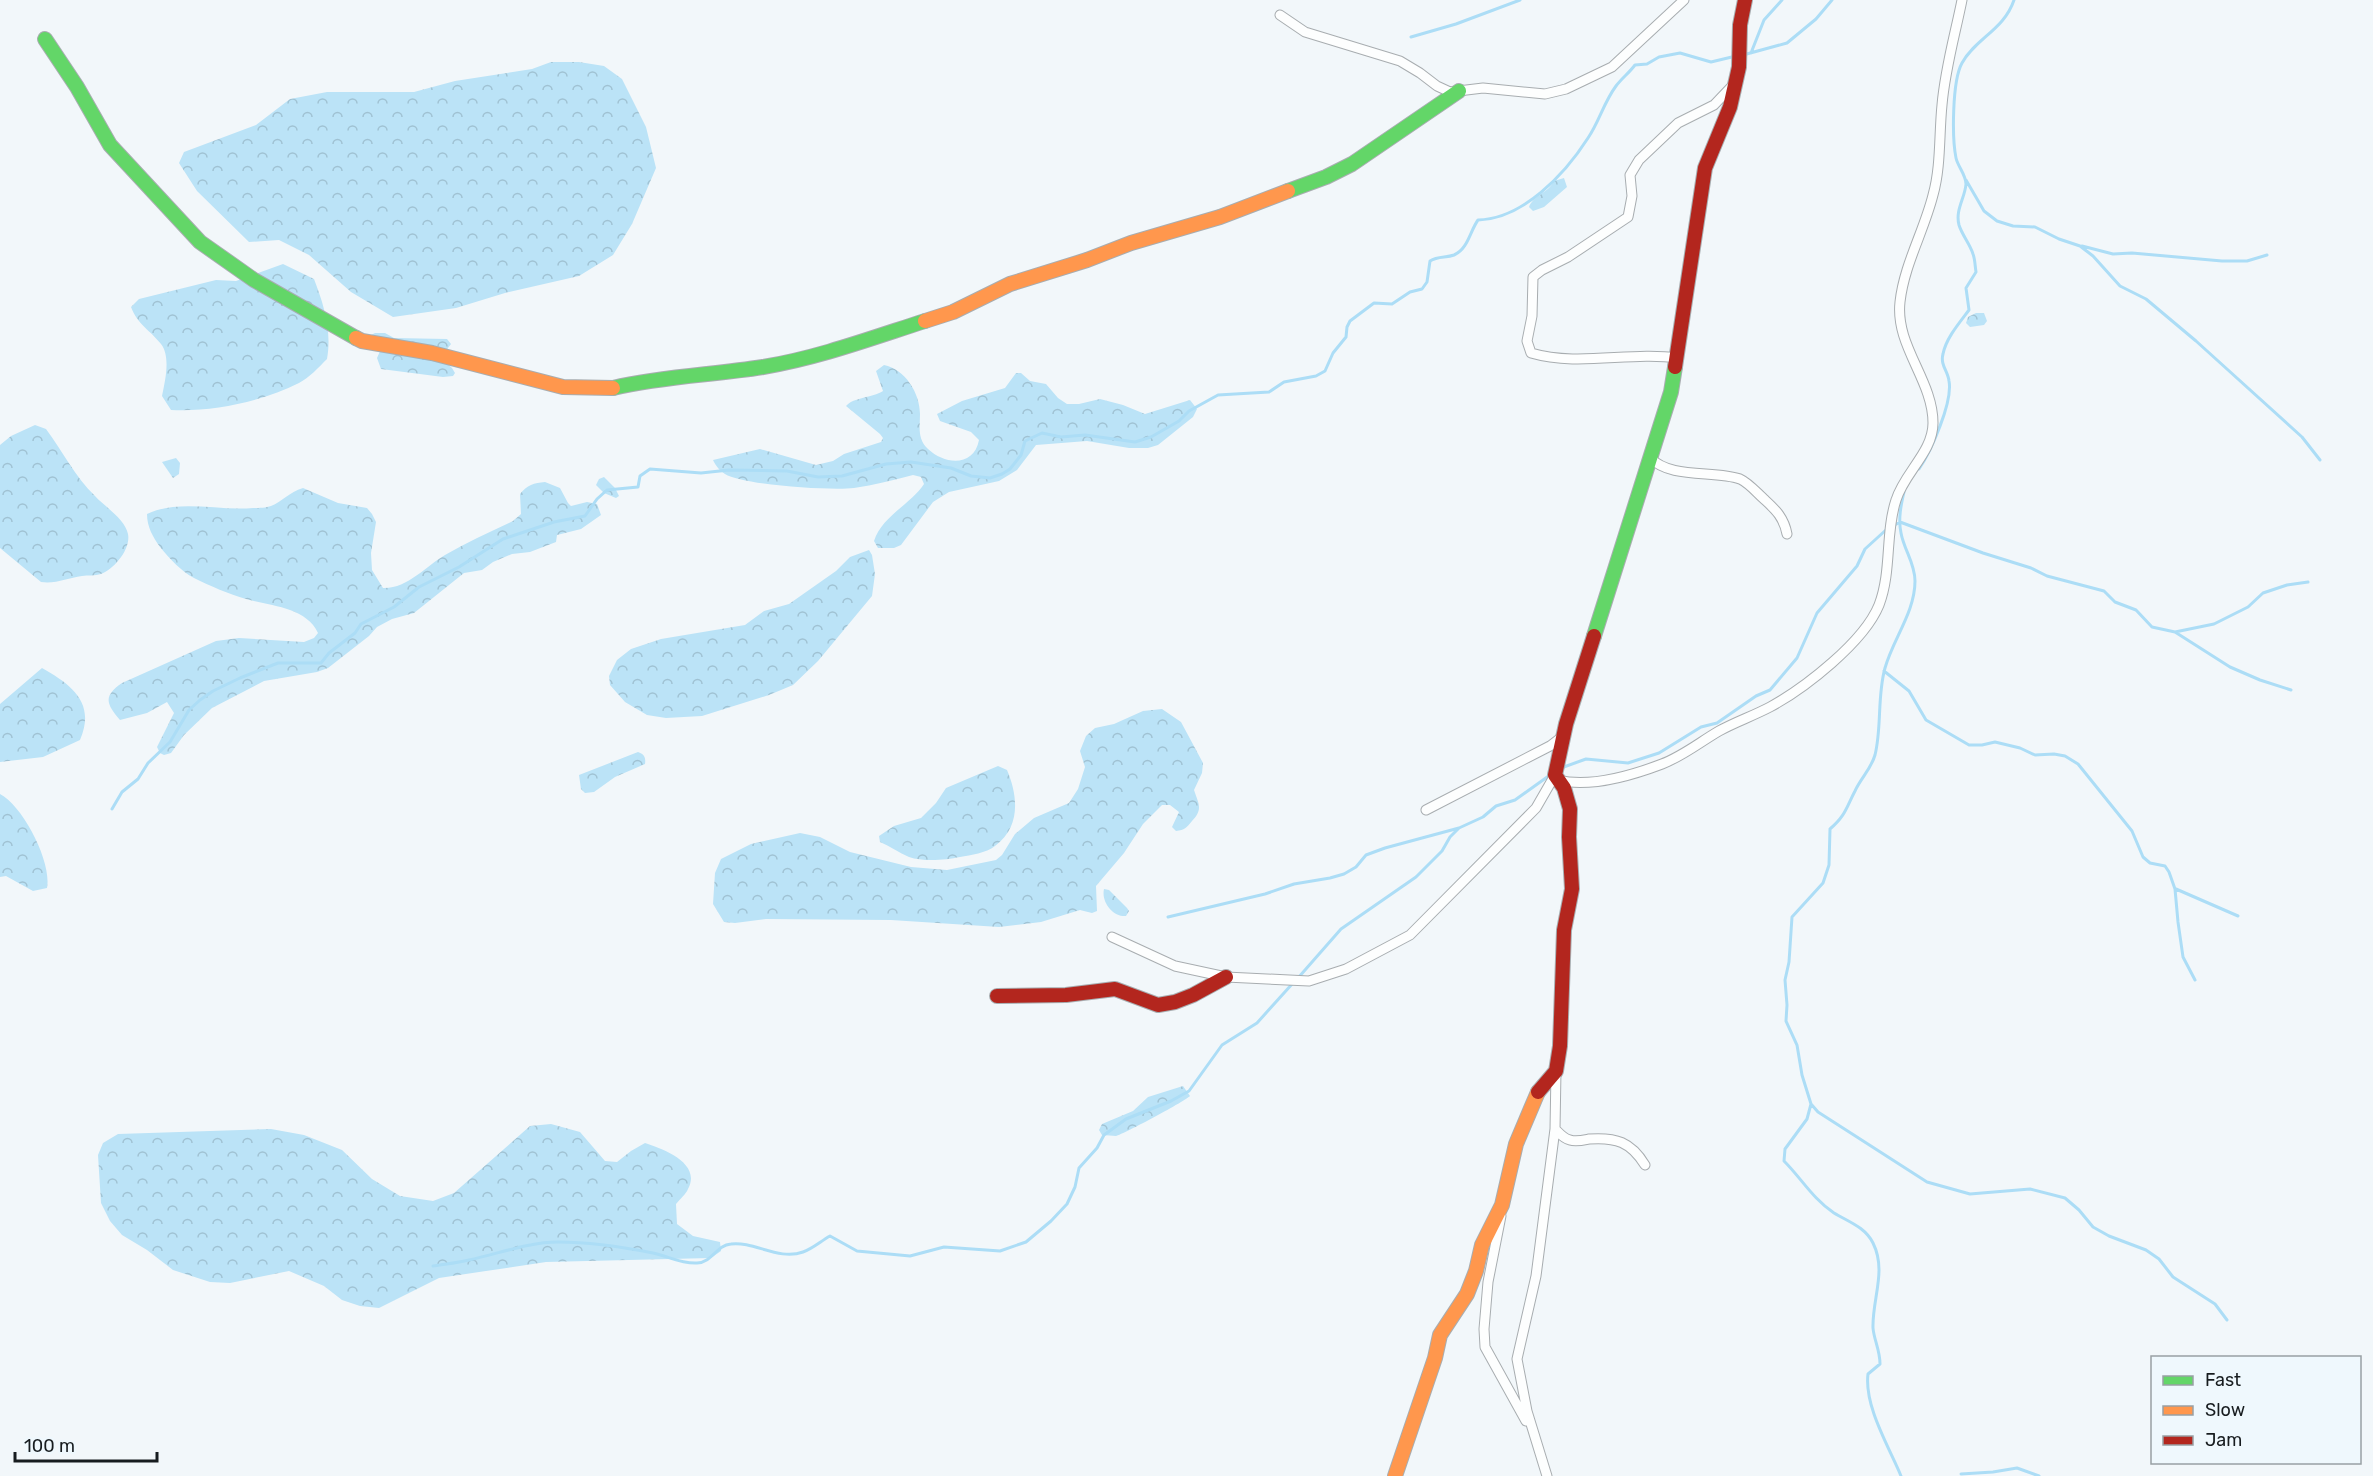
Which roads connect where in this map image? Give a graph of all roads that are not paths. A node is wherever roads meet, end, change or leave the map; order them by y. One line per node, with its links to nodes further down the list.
1 (1684, 0): 7 (street)
2 (1745, 0): 6 (street)
3 (1962, 0): 12 (street)
4 (1280, 15): 7 (street)
5 (45, 39): 7 (street)
6 (1736, 82): 8 (street); 8 (street)
7 (1459, 91)
8 (1678, 358): 9 (street)
9 (1651, 458): 10 (street); 11 (street)
10 (1787, 534)
11 (1563, 736): 12 (street); 13 (street)
12 (1556, 778): 15 (street); 17 (street)
13 (1426, 810)
14 (1112, 937): 15 (street)
15 (1226, 977): 16 (street)
16 (997, 996)
17 (1556, 1071): 18 (street); 20 (street)
18 (1555, 1129): 19 (street); 21 (street)
19 (1646, 1165)
20 (1502, 1205): 21 (street); 22 (street)
21 (1537, 1443): 23 (street)
22 (1395, 1476)
23 (1547, 1476)

